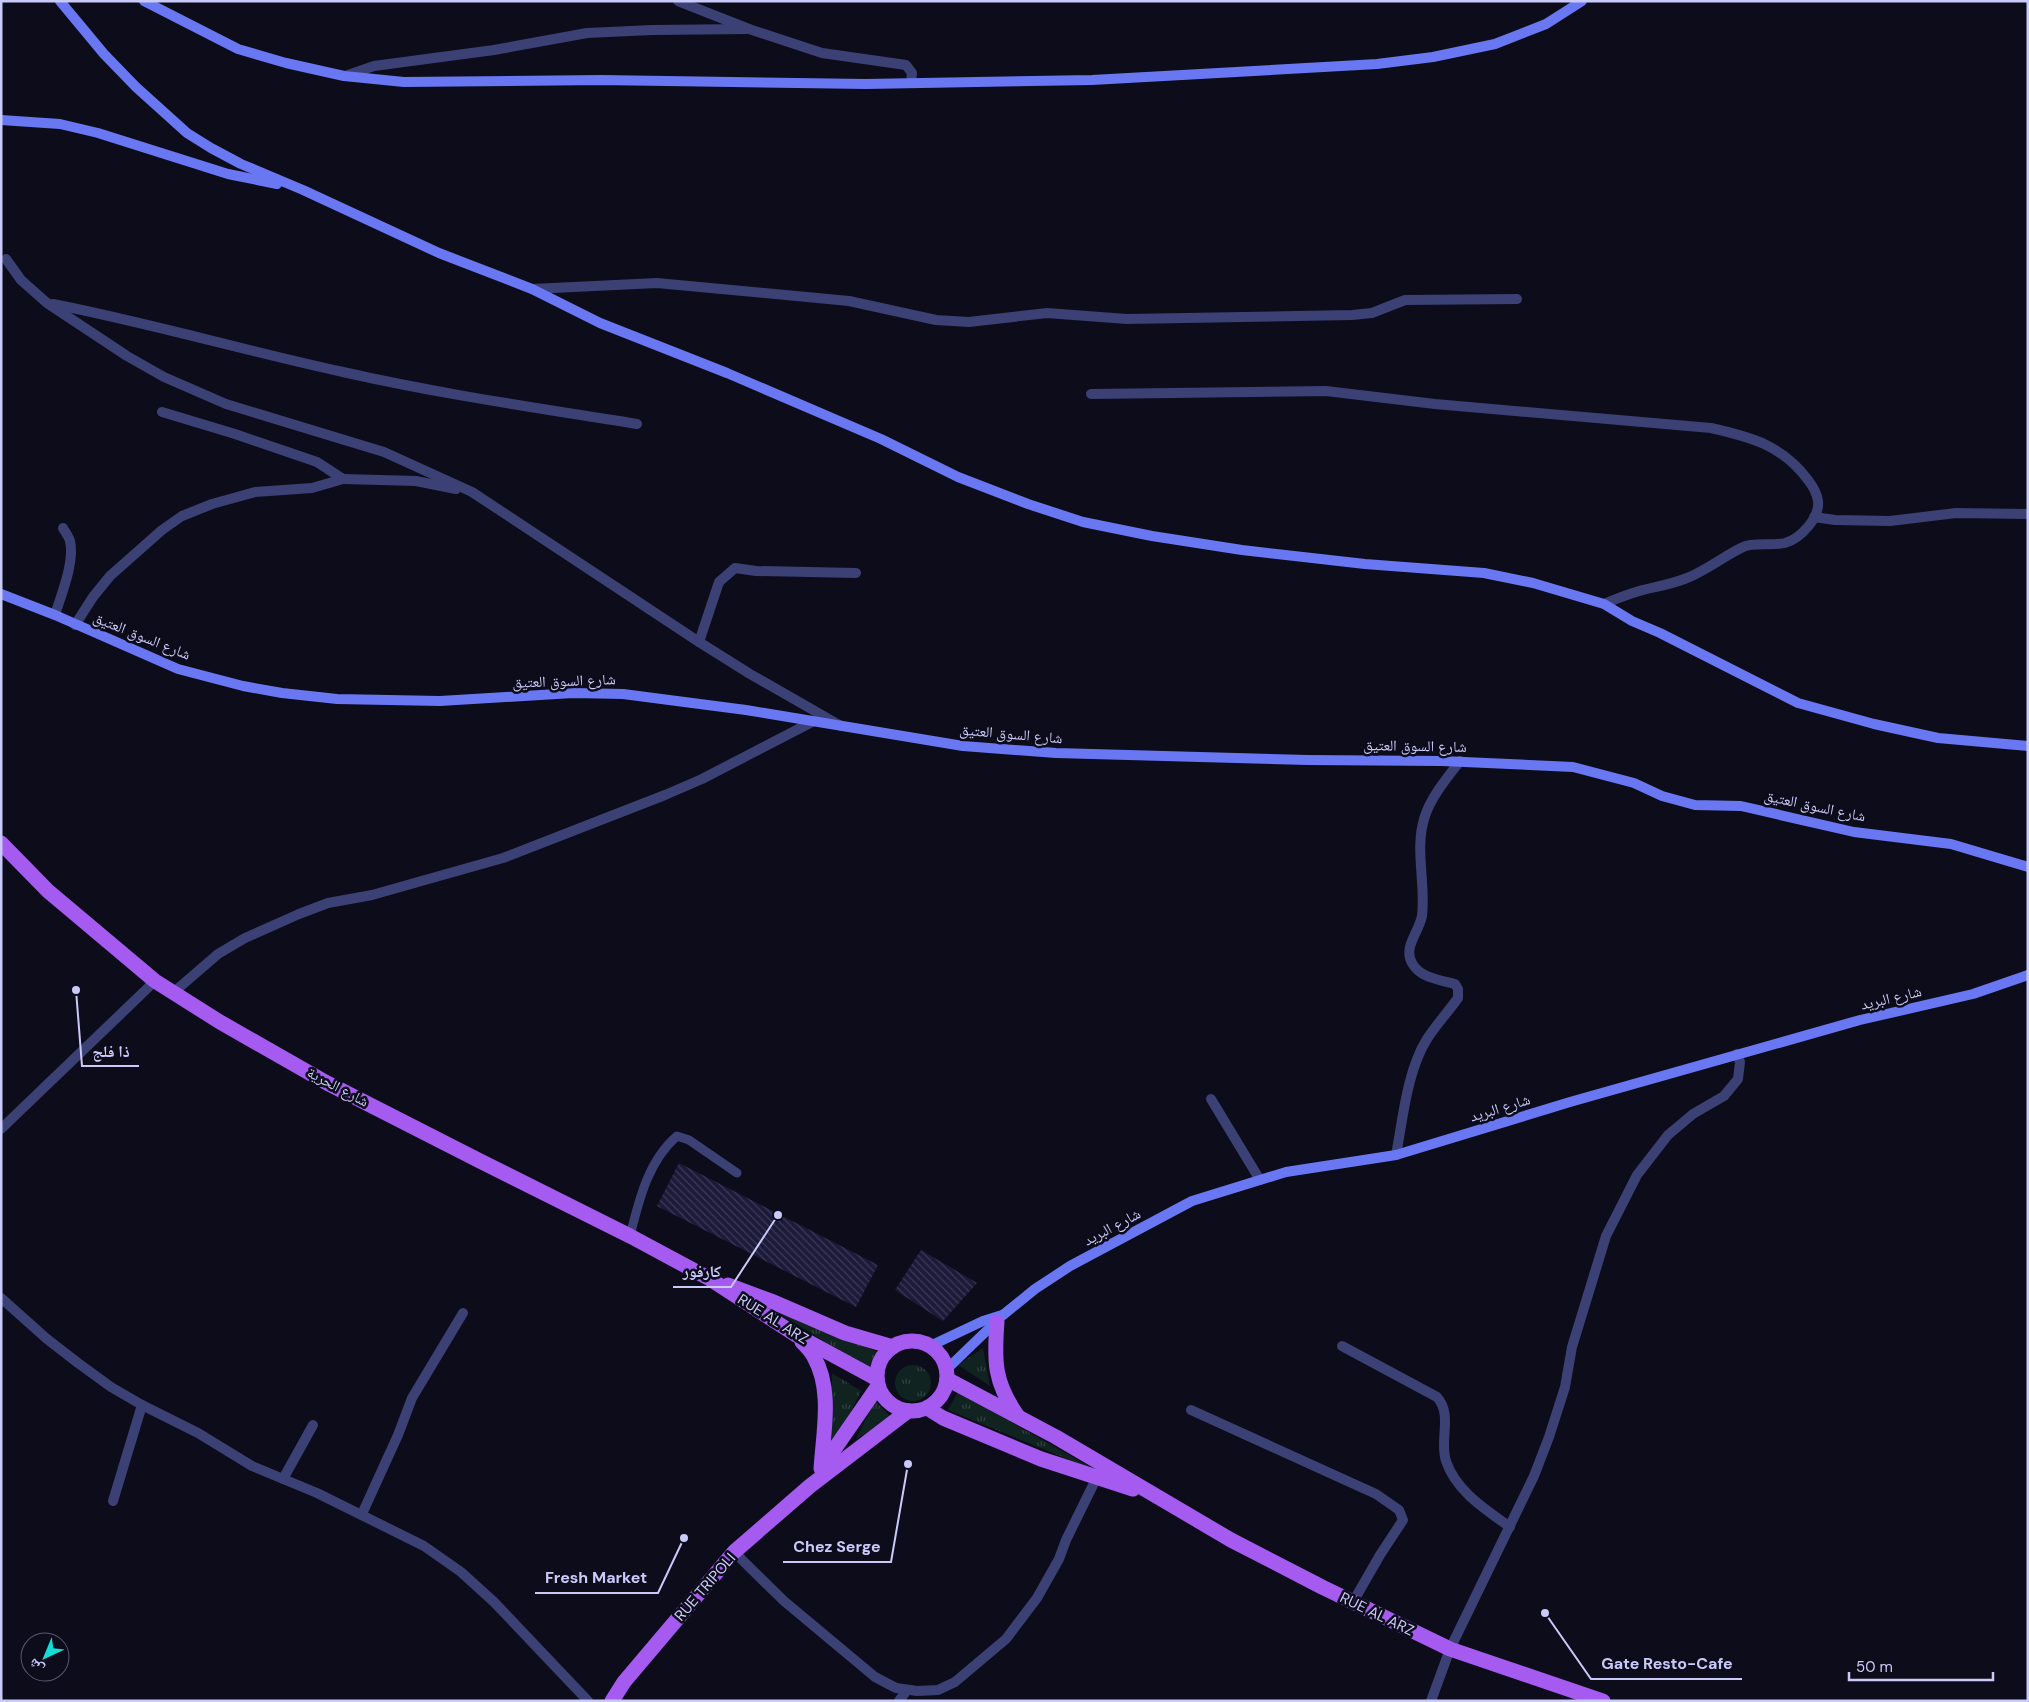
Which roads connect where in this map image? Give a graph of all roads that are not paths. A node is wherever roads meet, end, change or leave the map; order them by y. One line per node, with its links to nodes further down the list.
1 (60, 1): 9 (main road)
2 (144, 1): 6 (main road)
3 (678, 1): 5 (street)
4 (1582, 1): 7 (main road)
5 (750, 29): 6 (street); 7 (street)
6 (344, 76): 7 (main road)
7 (911, 82)
8 (1, 120): 9 (main road)
9 (303, 190): 11 (main road)
10 (6, 259): 13 (street)
11 (532, 289): 12 (street); 24 (main road)
12 (1516, 299)
13 (47, 303): 16 (street); 18 (street)
14 (1091, 394): 20 (street)
15 (162, 412): 17 (street)
16 (636, 424)
17 (343, 479): 18 (street); 26 (street)
18 (472, 492): 27 (street)
19 (2028, 514): 20 (street)
20 (1814, 517): 24 (street)
21 (62, 528): 25 (street)
22 (856, 573): 27 (street)
23 (1, 594): 25 (main road, شارع السوق العتيق)
24 (1604, 604): 30 (main road)
25 (55, 615): 26 (main road, شارع السوق العتيق)
26 (75, 625): 28 (main road, شارع السوق العتيق)
27 (699, 642): 29 (street)
28 (812, 722): 29 (main road, شارع السوق العتيق); 36 (street)
29 (844, 727): 31 (main road, شارع السوق العتيق)
30 (2028, 746)
31 (1460, 761): 33 (main road, شارع السوق العتيق); 40 (street)
32 (1, 843): 35 (main road, شارع الحرية)
33 (2028, 867)
34 (2028, 975): 37 (main road, شارع البريد)
35 (155, 981): 36 (main road, شارع الحرية); 39 (street)
36 (174, 992): 43 (main road, شارع الحرية)
37 (1737, 1054): 40 (main road, شارع البريد); 67 (street)
38 (1211, 1099): 42 (street)
39 (1, 1129)
40 (1396, 1155): 42 (main road, شارع البريد)
41 (737, 1173): 43 (lane)
42 (1260, 1180): 47 (main road, شارع البريد)
43 (630, 1236): 44 (main road, شارع الحرية)
44 (710, 1280): 48 (main road, RUE AL ARZ); 49 (main road, RUE AL ARZ)
45 (1, 1298): 54 (street)
46 (463, 1313): 66 (street)
47 (1000, 1319): 50 (main road, شارع البريد); 52 (main road, شارع البريد); 58 (main road)
48 (796, 1335): 53 (main road, RUE AL ARZ); 60 (main road)
49 (893, 1346): 50 (main road); 53 (main road)
50 (930, 1346): 52 (main road)
51 (1342, 1346): 67 (street)
52 (946, 1374): 55 (main road); 58 (main road, RUE AL ARZ)
53 (878, 1383): 57 (main road); 60 (main road, RUE TRIPOLI)
54 (142, 1405): 62 (street); 65 (street)
55 (927, 1408): 57 (main road); 61 (main road, RUE AL ARZ)
56 (1191, 1410): 69 (street)
57 (908, 1411): 63 (main road, RUE TRIPOLI)
58 (1017, 1416): 64 (main road, RUE AL ARZ)
59 (313, 1425): 62 (street)
60 (821, 1469): 63 (main road, RUE TRIPOLI)
61 (1097, 1477): 64 (main road, RUE AL ARZ); 71 (street)
62 (283, 1479): 66 (street)
63 (810, 1486): 68 (main road, RUE TRIPOLI)
64 (1163, 1500): 69 (main road, RUE AL ARZ)
65 (113, 1501)
66 (362, 1514): 72 (street)
67 (1510, 1527): 70 (street)
68 (734, 1552): 71 (street); 73 (main road, RUE TRIPOLI)
69 (1353, 1602): 70 (main road, RUE AL ARZ)
70 (1450, 1649): 75 (street); 76 (main road, RUE AL ARZ)
71 (916, 1694): 74 (street)
72 (588, 1701)
73 (612, 1701)
74 (899, 1701)
75 (1431, 1701)
76 (1603, 1701)

